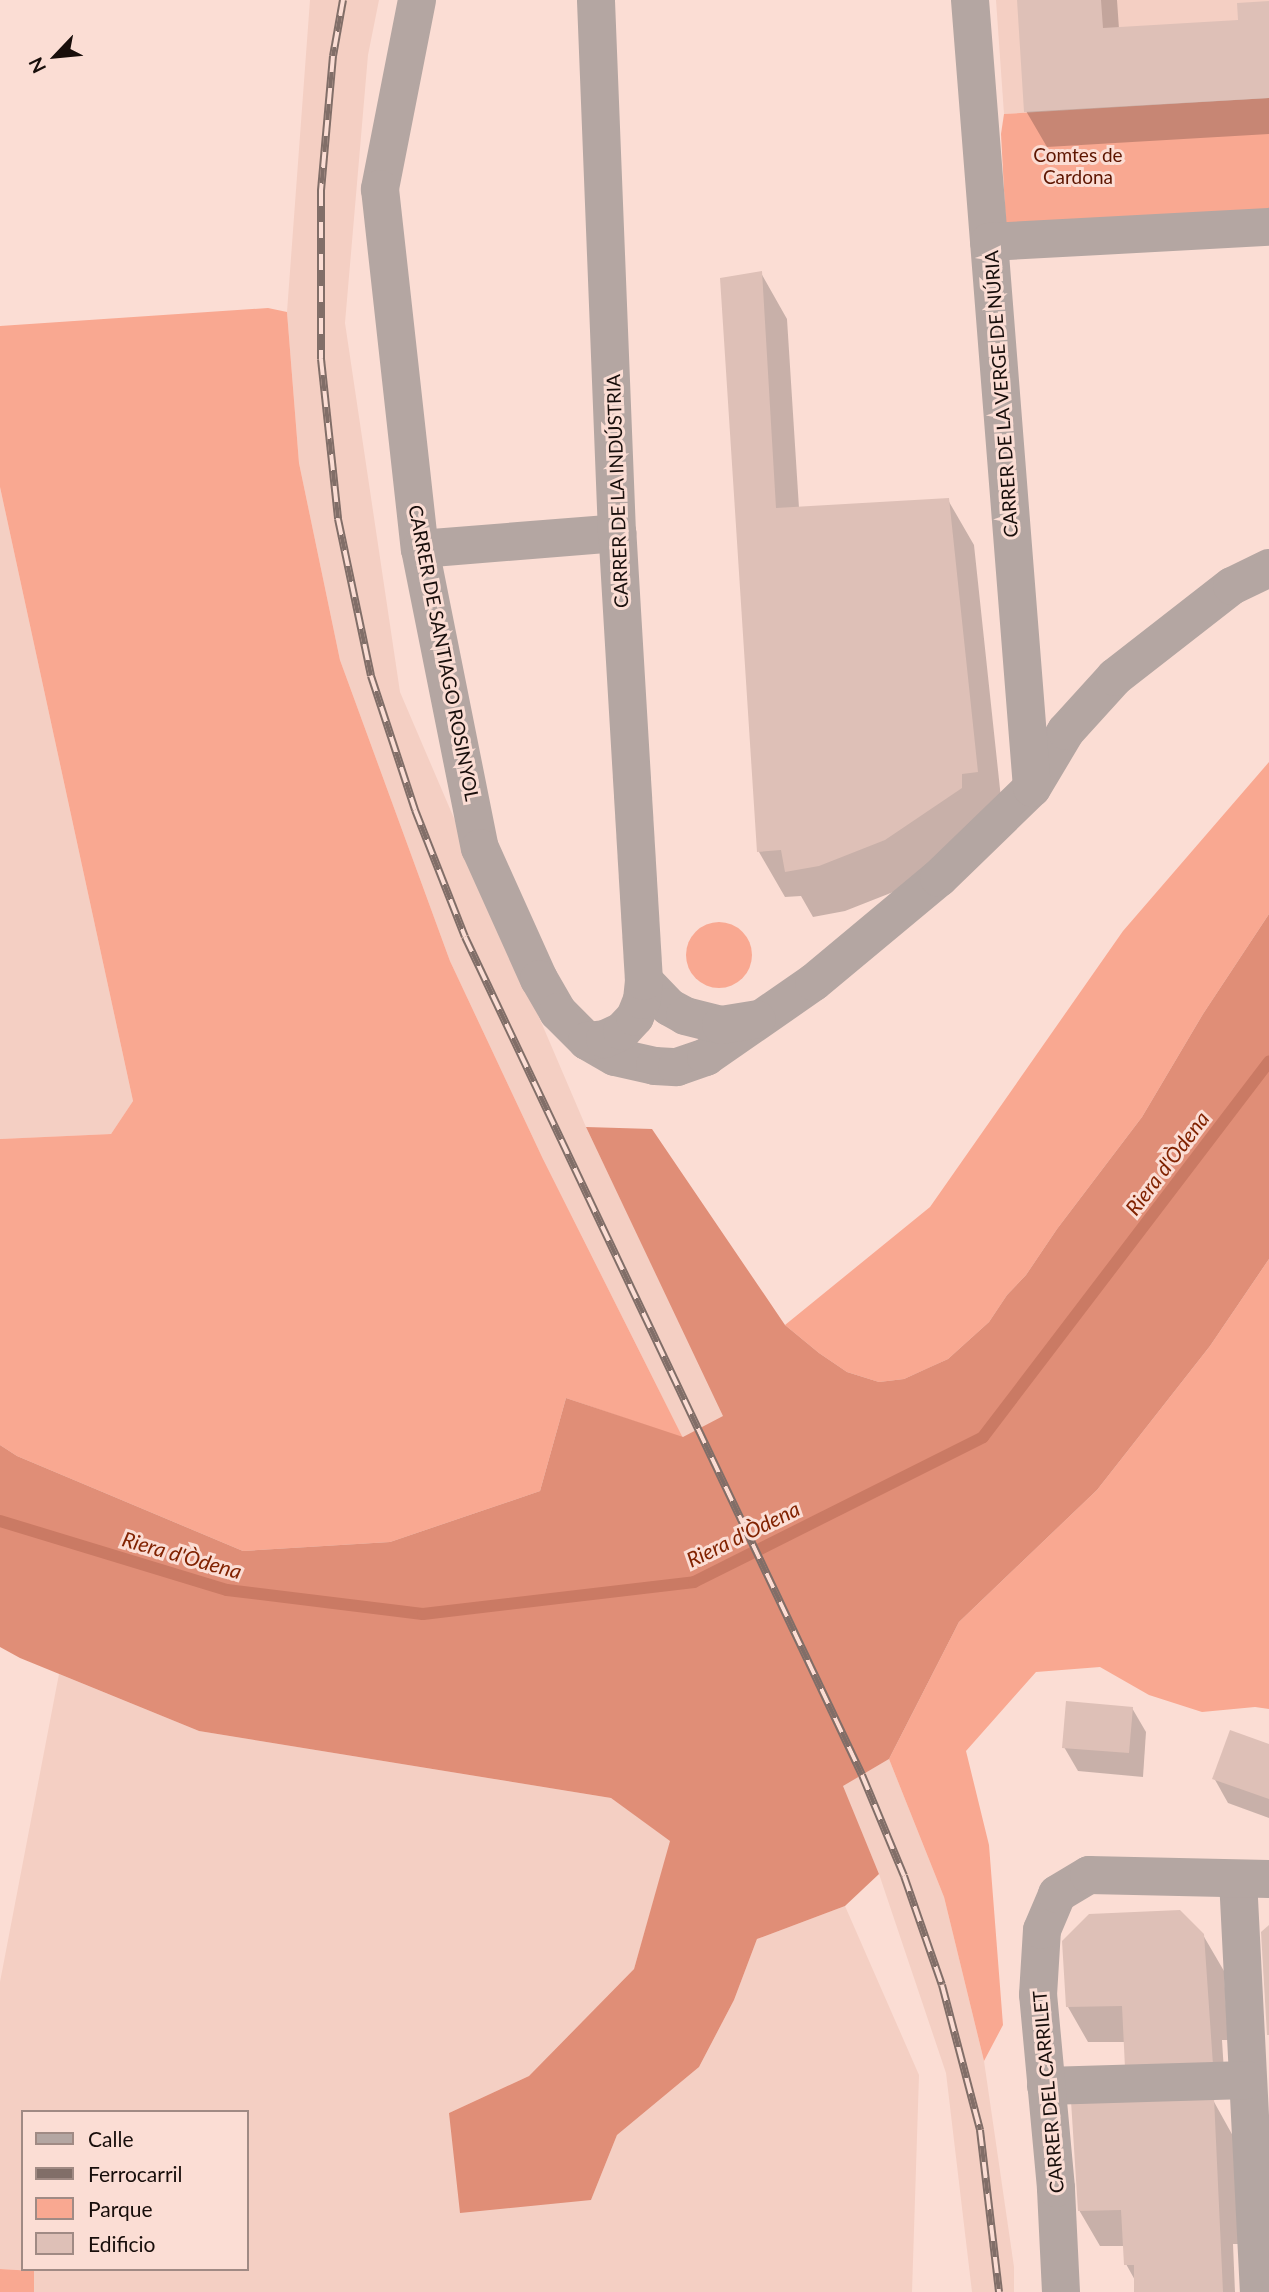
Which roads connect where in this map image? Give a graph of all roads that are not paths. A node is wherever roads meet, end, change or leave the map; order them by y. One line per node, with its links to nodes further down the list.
1 (417, 0): 7 (street, CARRER DE SANTIAGO ROSINYOL)
2 (596, 0): 6 (street, CARRER DE LA INDÚSTRIA)
3 (970, 0): 5 (street, CARRER DE LA VERGE DE NÚRIA)
4 (1269, 227): 5 (street)
5 (989, 242): 9 (street, CARRER DE LA VERGE DE NÚRIA)
6 (617, 533): 7 (street); 10 (street, CARRER DE LA INDÚSTRIA)
7 (420, 549): 12 (street, CARRER DE SANTIAGO ROSINYOL)
8 (1269, 568): 9 (street, CARRER DE SANTIAGO ROSINYOL)
9 (1031, 788): 11 (street, CARRER DE SANTIAGO ROSINYOL)
10 (644, 981): 11 (street); 12 (street, CARRER DE LA INDÚSTRIA)
11 (757, 1019): 12 (street, CARRER DE SANTIAGO ROSINYOL)
12 (587, 1041)
13 (1253, 1879): 14 (street); 15 (street, CARRER DEL CARRILET)
14 (1247, 2080): 15 (street); 17 (street)
15 (1046, 2085): 16 (street, CARRER DEL CARRILET)
16 (1061, 2292)
17 (1259, 2292)

